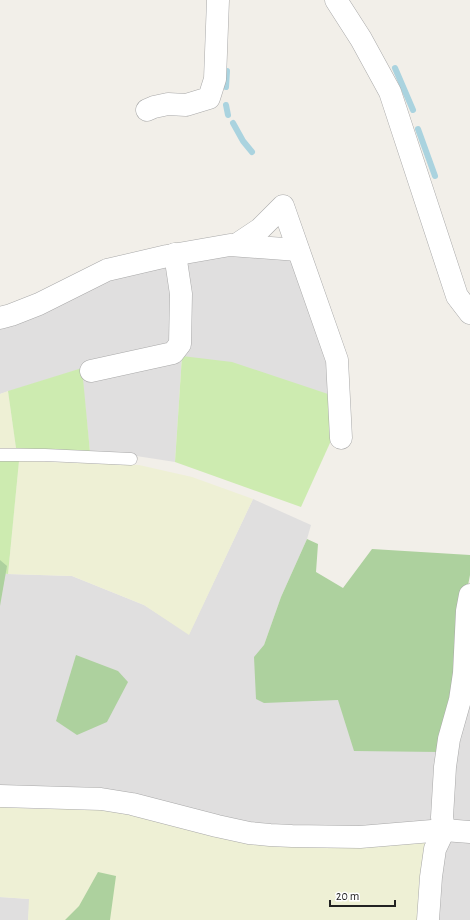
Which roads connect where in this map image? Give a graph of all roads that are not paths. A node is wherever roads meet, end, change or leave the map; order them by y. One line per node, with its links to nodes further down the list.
1 (218, 0): 3 (street)
2 (336, 0): 7 (street)
3 (147, 110)
4 (236, 245): 5 (street); 5 (street); 6 (street)
5 (298, 250): 10 (street)
6 (175, 254): 8 (street); 9 (street)
7 (470, 313)
8 (0, 318)
9 (91, 371)
10 (341, 438)
11 (0, 455): 12 (lane)
12 (131, 459)
13 (470, 595): 15 (street)
14 (0, 796): 15 (street)
15 (444, 830): 16 (street); 17 (street)
16 (470, 832)
17 (428, 920)

